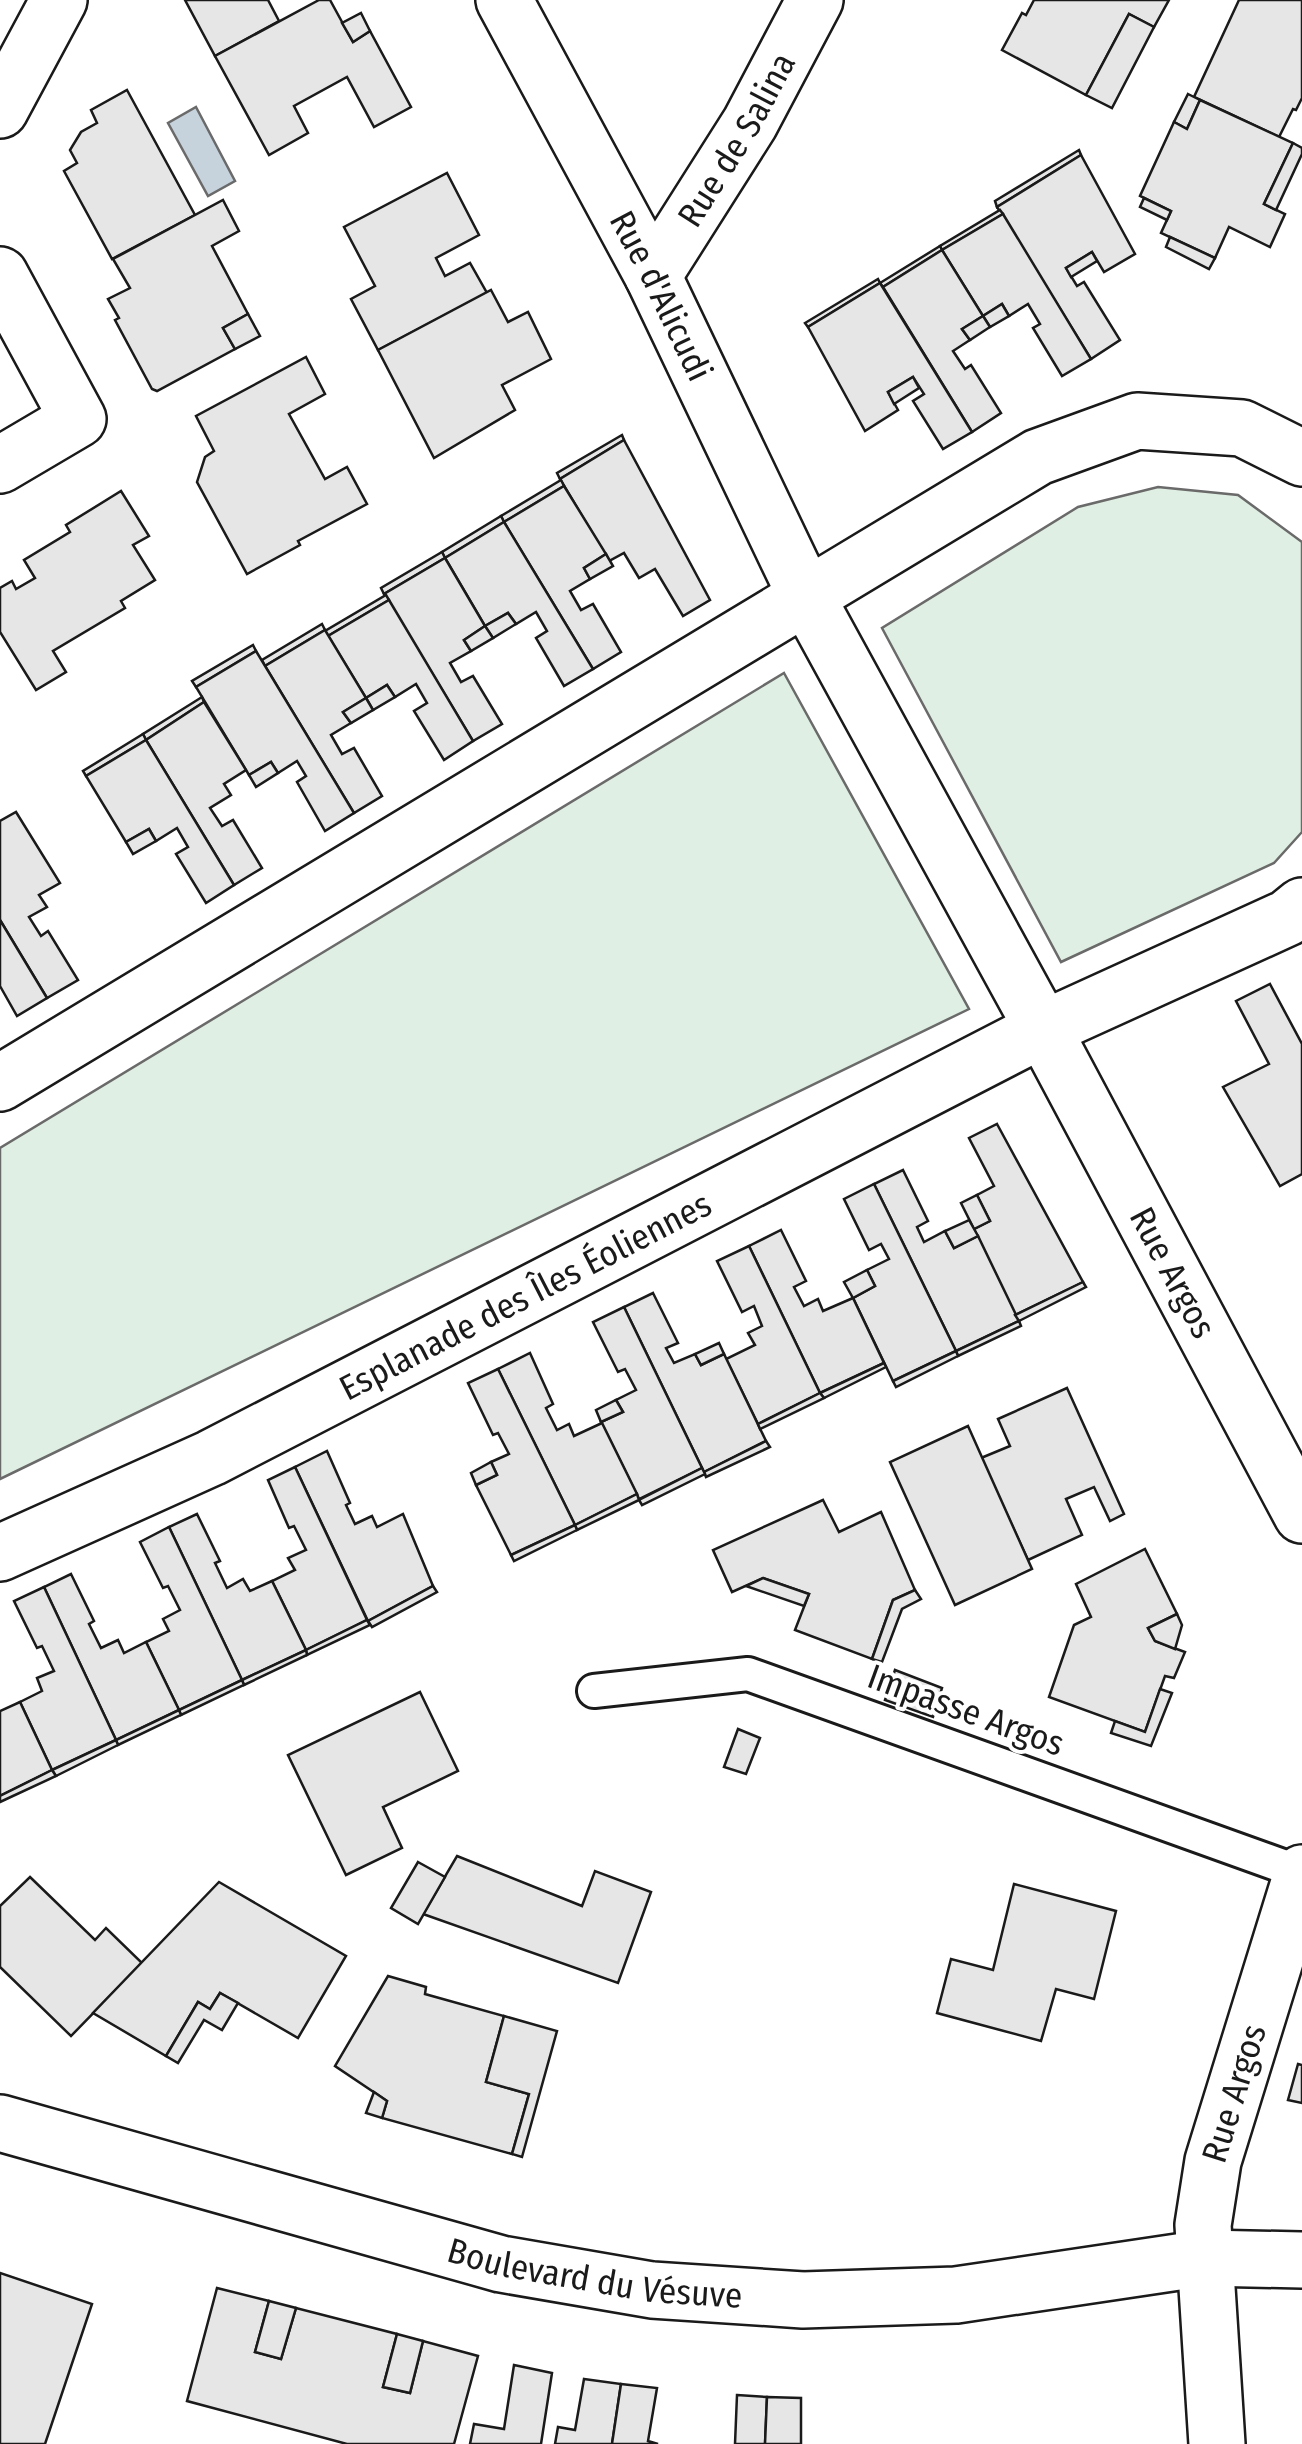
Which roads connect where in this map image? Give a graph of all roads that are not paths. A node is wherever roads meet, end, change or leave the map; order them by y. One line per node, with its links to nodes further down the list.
1 (58, 0): 4 (street)
2 (504, 0): 6 (street, Rue d'Alicudi)
3 (815, 0): 6 (street, Rue de Salina)
4 (0, 110)
5 (0, 276): 8 (street)
6 (653, 276): 9 (street, Rue d'Alicudi)
7 (1302, 458): 9 (street)
8 (0, 465)
9 (806, 596): 11 (street); 12 (street)
10 (1302, 906): 11 (street, Esplanade des Îles Éoliennes)
11 (1043, 1028): 13 (street, Rue Argos); 14 (street, Esplanade des Îles Éoliennes)
12 (0, 1084)
13 (1302, 1514)
14 (0, 1553)
15 (594, 1691): 16 (lane, Impasse Argos)
16 (1302, 1873): 18 (street, Rue Argos)
17 (0, 2123): 18 (street, Boulevard du Vésuve)
18 (1205, 2258): 19 (street, Boulevard du Vésuve); 20 (street, Rue Argos)
19 (1302, 2260)
20 (1217, 2444)

